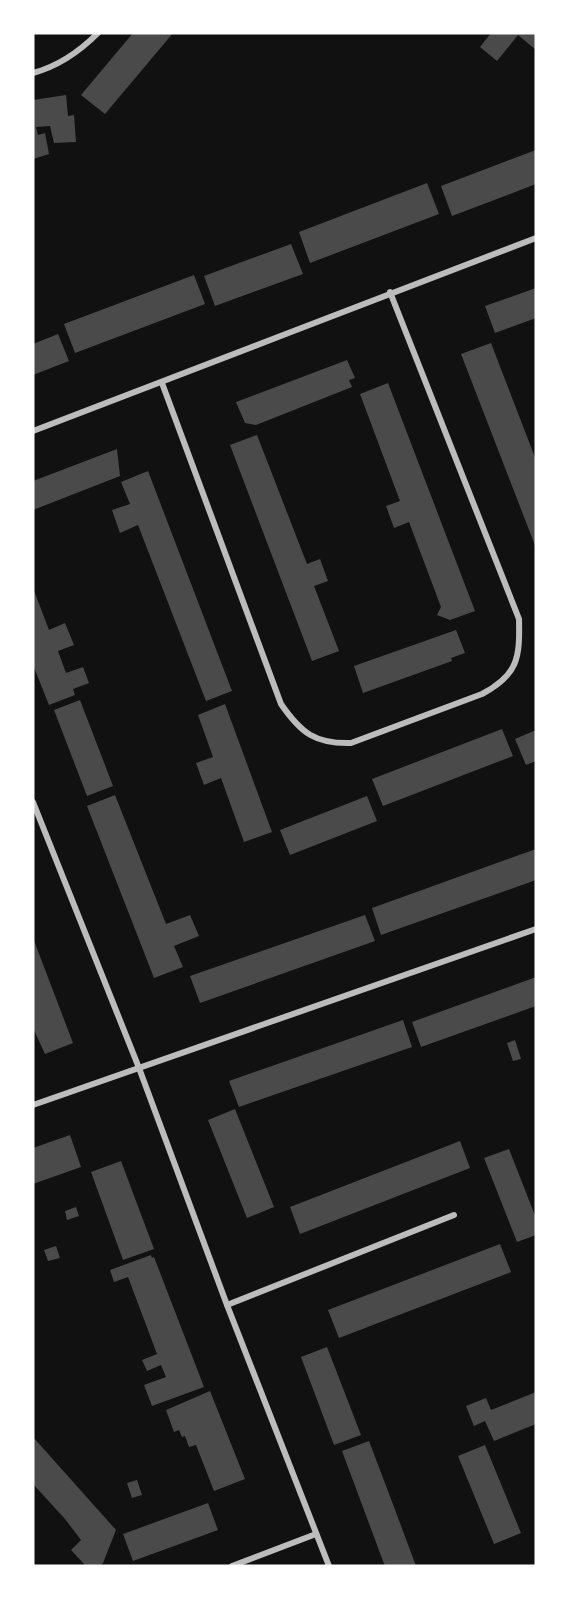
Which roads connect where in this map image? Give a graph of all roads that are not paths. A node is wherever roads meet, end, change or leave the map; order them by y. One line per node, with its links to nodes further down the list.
1 (98, 33): 2 (street)
2 (33, 73)
3 (536, 238): 4 (street)
4 (390, 292): 5 (street); 5 (street)
5 (162, 383): 6 (street)
6 (33, 432)
7 (33, 802): 9 (street)
8 (536, 929): 9 (street)
9 (139, 1068): 10 (street); 12 (street)
10 (33, 1105)
11 (454, 1215): 12 (street)
12 (227, 1305): 13 (street)
13 (316, 1534): 14 (street); 15 (street)
14 (232, 1566)
15 (329, 1566)

